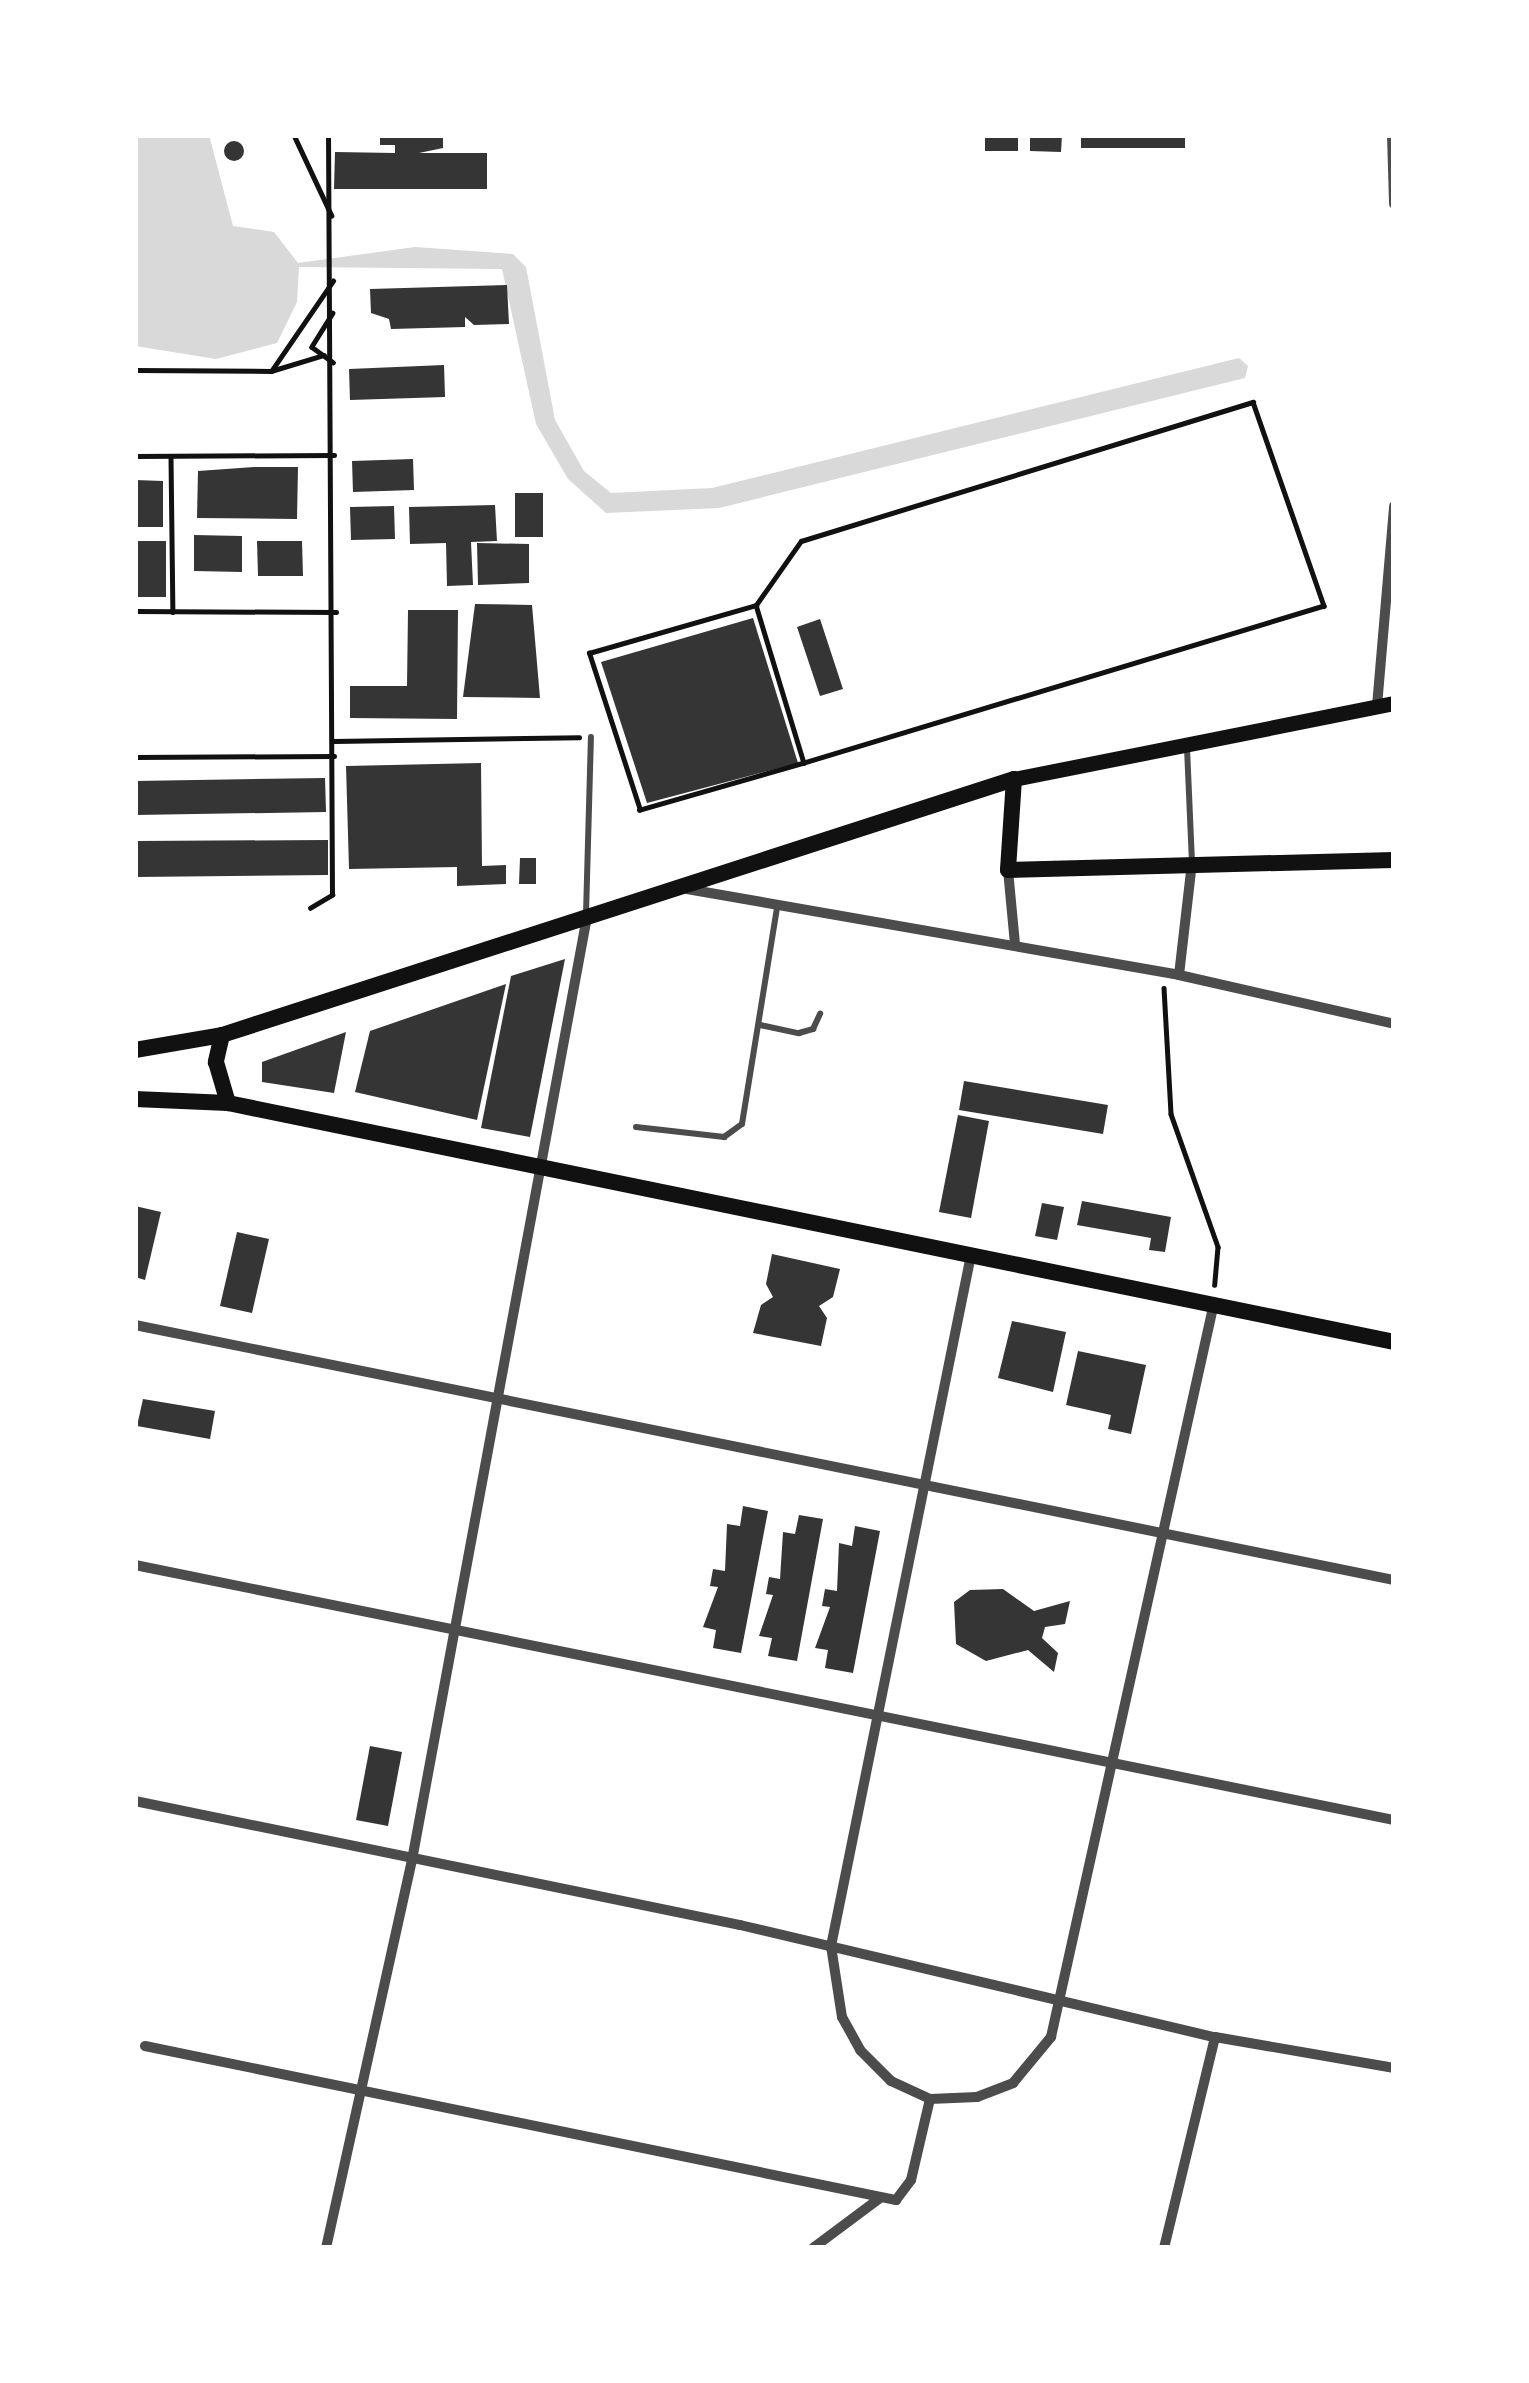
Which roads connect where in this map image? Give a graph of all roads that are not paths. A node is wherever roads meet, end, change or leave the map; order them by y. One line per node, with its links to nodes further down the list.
1 (1392, 135): 2 (street)
2 (1394, 204)
3 (1394, 506): 4 (street)
4 (1386, 704): 6 (main road)
5 (591, 737): 13 (lane)
6 (1187, 744): 7 (main road); 9 (lane)
7 (1014, 779): 10 (main road); 11 (main road)
8 (1394, 860): 9 (main road)
9 (1192, 863): 10 (main road); 15 (street)
10 (1008, 870): 14 (street)
11 (687, 889): 12 (street); 13 (main road)
12 (777, 903): 14 (street); 18 (lane)
13 (586, 922): 19 (main road); 24 (street)
14 (1015, 944): 15 (street)
15 (1179, 975): 17 (street)
16 (820, 1014): 18 (lane)
17 (1394, 1024)
18 (760, 1025): 23 (lane)
19 (222, 1035): 20 (main road); 22 (main road)
20 (135, 1050)
21 (135, 1099): 22 (main road)
22 (228, 1103): 24 (main road)
23 (636, 1127)
24 (544, 1164): 25 (main road); 29 (street)
25 (971, 1255): 26 (main road); 30 (street)
26 (1214, 1303): 28 (main road); 31 (street)
27 (135, 1324): 29 (street)
28 (1394, 1342)
29 (496, 1398): 30 (street); 34 (street)
30 (924, 1483): 31 (street); 35 (street)
31 (1164, 1537): 33 (street); 36 (street)
32 (135, 1565): 34 (street)
33 (1394, 1580)
34 (450, 1632): 35 (street); 39 (street)
35 (883, 1715): 36 (street); 40 (street)
36 (1112, 1767): 38 (street); 41 (street)
37 (135, 1801): 39 (street)
38 (1394, 1820)
39 (412, 1860): 40 (street); 45 (street)
40 (831, 1946): 41 (street); 46 (street)
41 (1061, 1999): 42 (street); 46 (street)
42 (1215, 2037): 44 (street); 50 (street)
43 (145, 2046): 45 (street)
44 (1394, 2068)
45 (362, 2090): 47 (street); 48 (street)
46 (930, 2099): 47 (street)
47 (880, 2198): 49 (street)
48 (326, 2248)
49 (813, 2248)
50 (1164, 2248)

